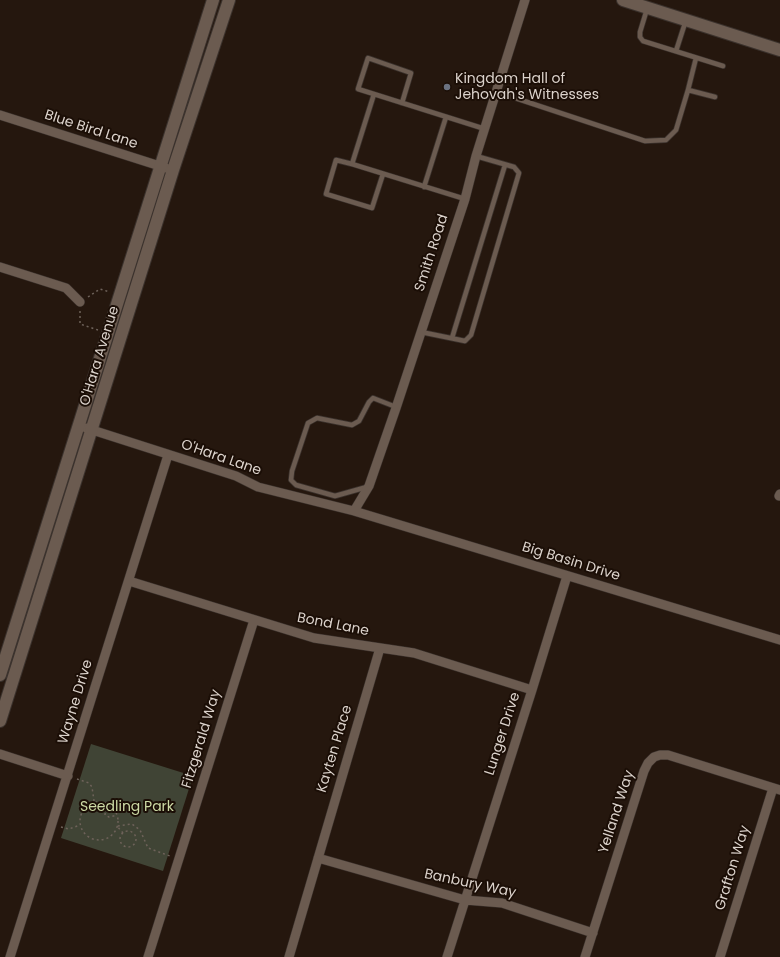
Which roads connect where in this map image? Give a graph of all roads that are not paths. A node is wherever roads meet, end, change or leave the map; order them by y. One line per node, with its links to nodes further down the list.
1 (213, 0): 22 (street, O'Hara Avenue)
2 (229, 0): 23 (street, O'Hara Avenue)
3 (525, 0): 12 (street, Smith Road)
4 (623, 0): 5 (street)
5 (648, 8): 6 (street); 8 (lane)
6 (686, 20): 7 (street); 8 (lane)
7 (780, 50)
8 (676, 51): 9 (lane)
9 (696, 58): 10 (lane); 11 (lane)
10 (723, 66)
11 (688, 90): 12 (lane); 14 (lane)
12 (497, 92): 18 (street, Smith Road)
13 (374, 94): 15 (lane); 15 (lane); 20 (lane)
14 (715, 98)
15 (402, 103): 17 (lane)
16 (0, 115): 22 (street, Blue Bird Lane)
17 (446, 117): 18 (lane); 25 (lane)
18 (485, 129): 19 (street, Smith Road)
19 (476, 156): 21 (lane); 26 (street, Smith Road)
20 (352, 164): 24 (lane); 24 (lane)
21 (505, 165): 30 (lane); 30 (lane)
22 (161, 166): 23 (street, Blue Bird Lane); 32 (street, O'Hara Avenue)
23 (173, 170): 33 (street, O'Hara Avenue)
24 (383, 174): 25 (lane)
25 (424, 187): 26 (lane)
26 (465, 199): 29 (street, Smith Road)
27 (0, 267): 28 (street)
28 (80, 302)
29 (421, 332): 30 (lane); 31 (street, Smith Road)
30 (452, 338)
31 (396, 408): 35 (street, Smith Road); 35 (lane)
32 (80, 426): 33 (street, O'Hara Lane); 42 (street, O'Hara Avenue)
33 (92, 430): 34 (street, O'Hara Lane); 44 (street, O'Hara Avenue)
34 (168, 455): 36 (street, O'Hara Lane); 38 (street, Wayne Drive)
35 (369, 486): 36 (street, Smith Road)
36 (354, 511): 37 (street, Big Basin Drive)
37 (567, 576): 40 (street, Big Basin Drive); 43 (street, Lunger Drive)
38 (129, 581): 39 (street, Bond Lane); 46 (street, Wayne Drive)
39 (254, 620): 41 (street, Bond Lane); 52 (street, Fitzgerald Way)
40 (780, 640)
41 (380, 648): 43 (street, Bond Lane); 48 (street, Kayten Place)
42 (0, 675)
43 (532, 690): 49 (street, Lunger Drive)
44 (0, 721)
45 (0, 754): 46 (street)
46 (68, 776): 51 (street, Wayne Drive)
47 (776, 789): 50 (street, Yelland Way); 56 (street, Grafton Way)
48 (318, 858): 49 (street, Banbury Way); 53 (street, Kayten Place)
49 (464, 900): 50 (street, Banbury Way); 54 (street, Lunger Drive)
50 (593, 933): 55 (street, Yelland Way)
51 (10, 957)
52 (148, 957)
53 (289, 957)
54 (447, 957)
55 (585, 957)
56 (720, 957)

